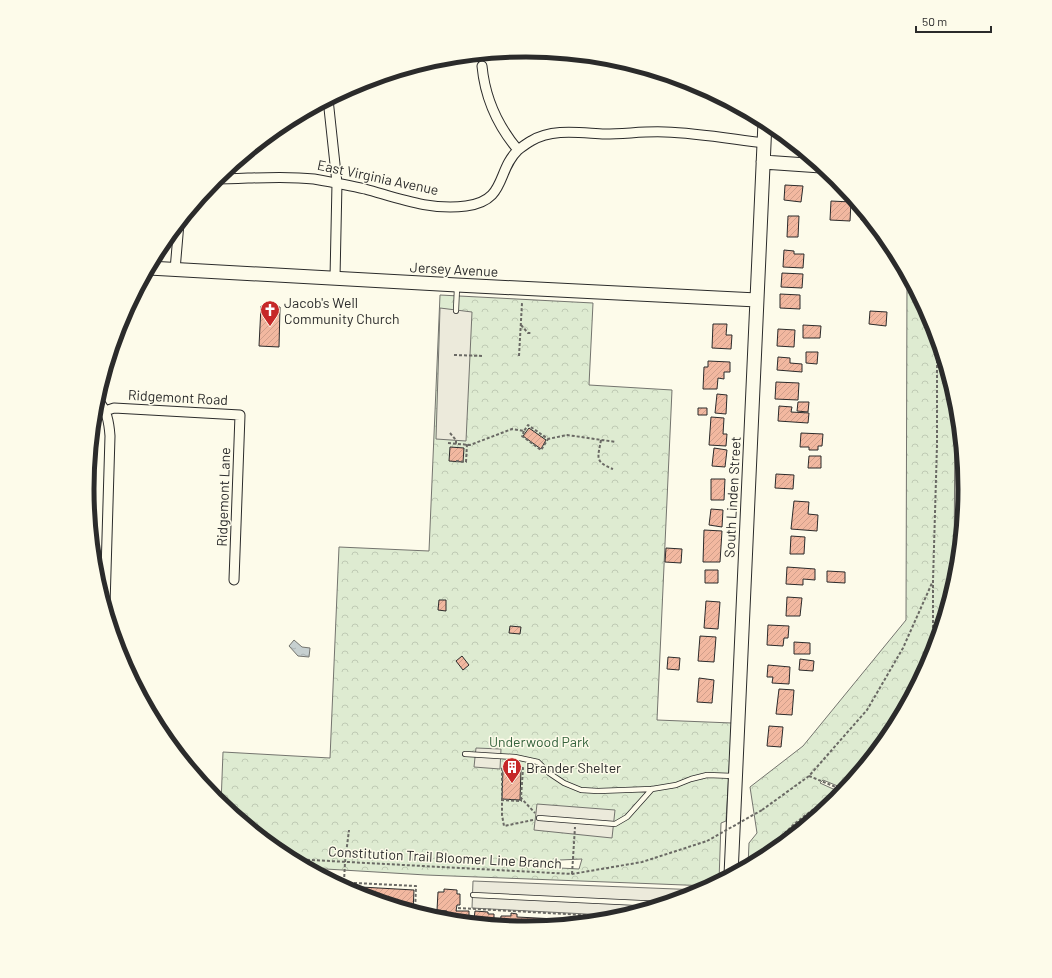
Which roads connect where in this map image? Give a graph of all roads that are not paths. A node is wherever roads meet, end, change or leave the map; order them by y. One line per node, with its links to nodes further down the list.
1 (482, 66): 5 (street)
2 (329, 105): 9 (street)
3 (765, 129): 4 (main road, South Linden Street)
4 (764, 143): 5 (street, East Virginia Avenue); 6 (main road, South Linden Street)
5 (518, 150): 9 (street, East Virginia Avenue)
6 (763, 162): 7 (main road); 15 (main road, South Linden Street)
7 (812, 165)
8 (226, 179): 9 (street, East Virginia Avenue)
9 (337, 184): 13 (street)
10 (178, 233): 12 (street)
11 (155, 268): 12 (main road, Jersey Avenue)
12 (175, 270): 13 (main road, Jersey Avenue)
13 (335, 278): 14 (main road, Jersey Avenue)
14 (457, 285): 15 (main road, Jersey Avenue); 16 (lane)
15 (757, 300): 23 (main road, South Linden Street)
16 (456, 311)
17 (102, 407): 18 (street)
18 (105, 411): 19 (street, Ridgemont Road); 21 (street)
19 (240, 414): 20 (street, Ridgemont Lane)
20 (234, 580)
21 (105, 584)
22 (464, 754): 24 (lane)
23 (736, 776): 24 (lane); 26 (main road, South Linden Street)
24 (652, 789): 25 (lane)
25 (539, 818)
26 (731, 869)
27 (473, 895): 28 (lane)
28 (647, 903)

